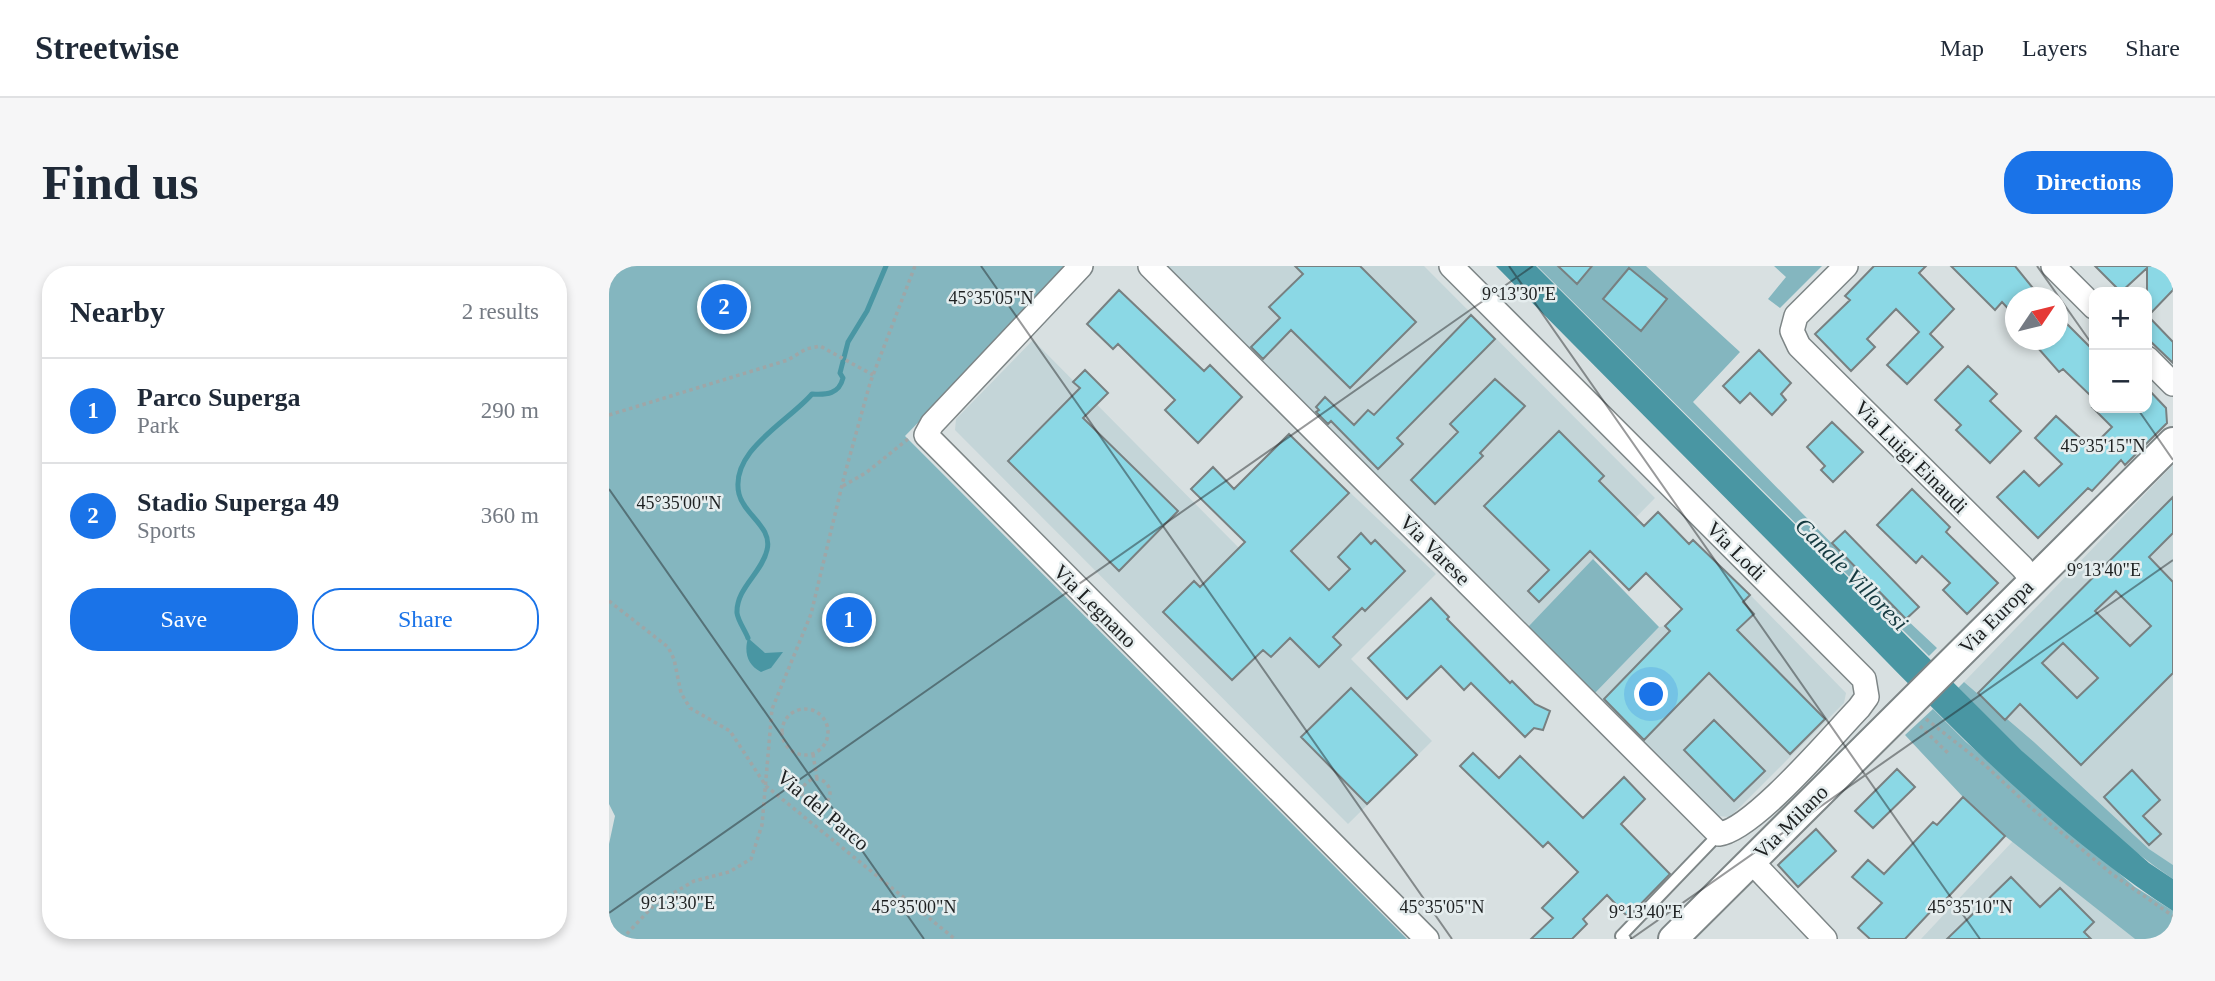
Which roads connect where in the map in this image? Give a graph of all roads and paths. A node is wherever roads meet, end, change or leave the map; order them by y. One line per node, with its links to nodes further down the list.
1 (915, 266): 9 (path)
2 (1081, 266): 12 (street)
3 (1150, 266): 26 (street, Via Varese)
4 (1451, 266): 26 (street, Via Lodi)
5 (1846, 266): 15 (street, Via Luigi Einaudi)
6 (2053, 266): 7 (street)
7 (2089, 302)
8 (2152, 363): 10 (street)
9 (873, 375): 11 (path); 14 (path)
10 (2173, 384)
11 (609, 415)
12 (926, 435): 14 (path); 30 (street, Via Legnano)
13 (2173, 442): 15 (street, Via Europa)
14 (842, 486): 18 (path)
15 (2033, 581): 17 (street, Via Europa)
16 (609, 601): 23 (path, Via del Parco)
17 (1908, 705): 21 (path); 27 (street, Via Milano)
18 (771, 722): 19 (path); 23 (path)
19 (783, 724): 20 (path); 20 (path)
20 (813, 754): 22 (path)
21 (1950, 755)
22 (817, 779): 24 (path); 24 (path)
23 (766, 786): 25 (path, Via del Parco); 28 (path)
24 (810, 806): 25 (path)
25 (804, 817): 29 (path, Via del Parco)
26 (1720, 834): 31 (lane)
27 (1751, 861): 32 (street, Via Milano); 33 (street)
28 (622, 939)
29 (955, 939)
30 (1427, 939)
31 (1625, 939)
32 (1673, 939)
33 (1825, 939)

